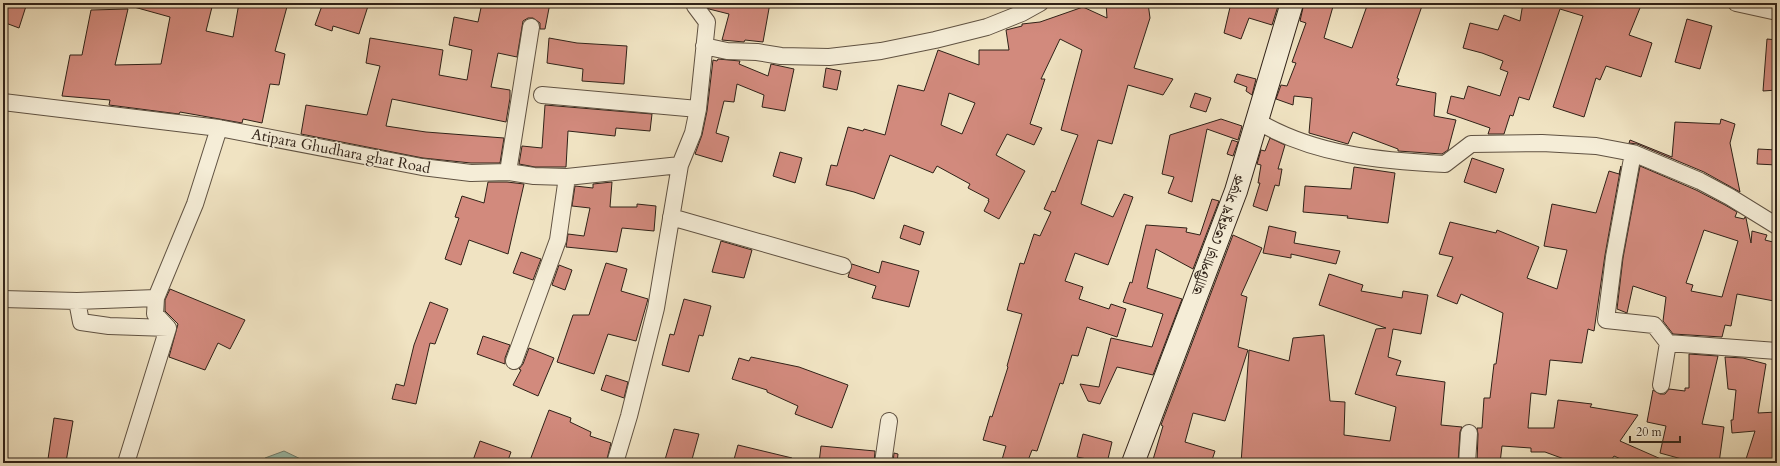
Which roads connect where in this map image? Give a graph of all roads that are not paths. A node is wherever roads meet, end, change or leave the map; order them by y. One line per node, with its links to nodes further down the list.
1 (695, 3): 7 (street)
2 (1040, 3): 7 (street)
3 (1292, 3): 11 (main road, আটিপাড়া তেরমুখ সড়ক)
4 (1736, 3): 5 (street)
5 (1777, 12)
6 (531, 27): 15 (street)
7 (704, 46): 10 (street)
8 (542, 95): 10 (street)
9 (3, 102): 12 (street, Atipara Ghudhara ghat Road)
10 (698, 109): 14 (street)
11 (1257, 121): 13 (street); 33 (main road, আটিপাড়া তেরমুখ সড়ক)
12 (219, 128): 15 (street, Atipara Ghudhara ghat Road); 20 (street)
13 (1634, 153): 18 (street); 24 (street)
14 (680, 165): 16 (street, Atipara Ghudhara ghat Road); 17 (street)
15 (508, 172): 16 (street, Atipara Ghudhara ghat Road)
16 (567, 178): 26 (street)
17 (671, 217): 19 (street); 31 (street)
18 (1777, 226)
19 (843, 266)
20 (156, 298): 22 (street); 23 (street)
21 (3, 299): 22 (street)
22 (77, 301): 23 (street)
23 (168, 328): 30 (street)
24 (1668, 343): 25 (street); 27 (street)
25 (1777, 351)
26 (514, 361)
27 (1661, 385)
28 (889, 421): 32 (street)
29 (1469, 433): 34 (street)
30 (126, 463)
31 (615, 463)
32 (883, 463)
33 (1133, 463)
34 (1466, 463)

